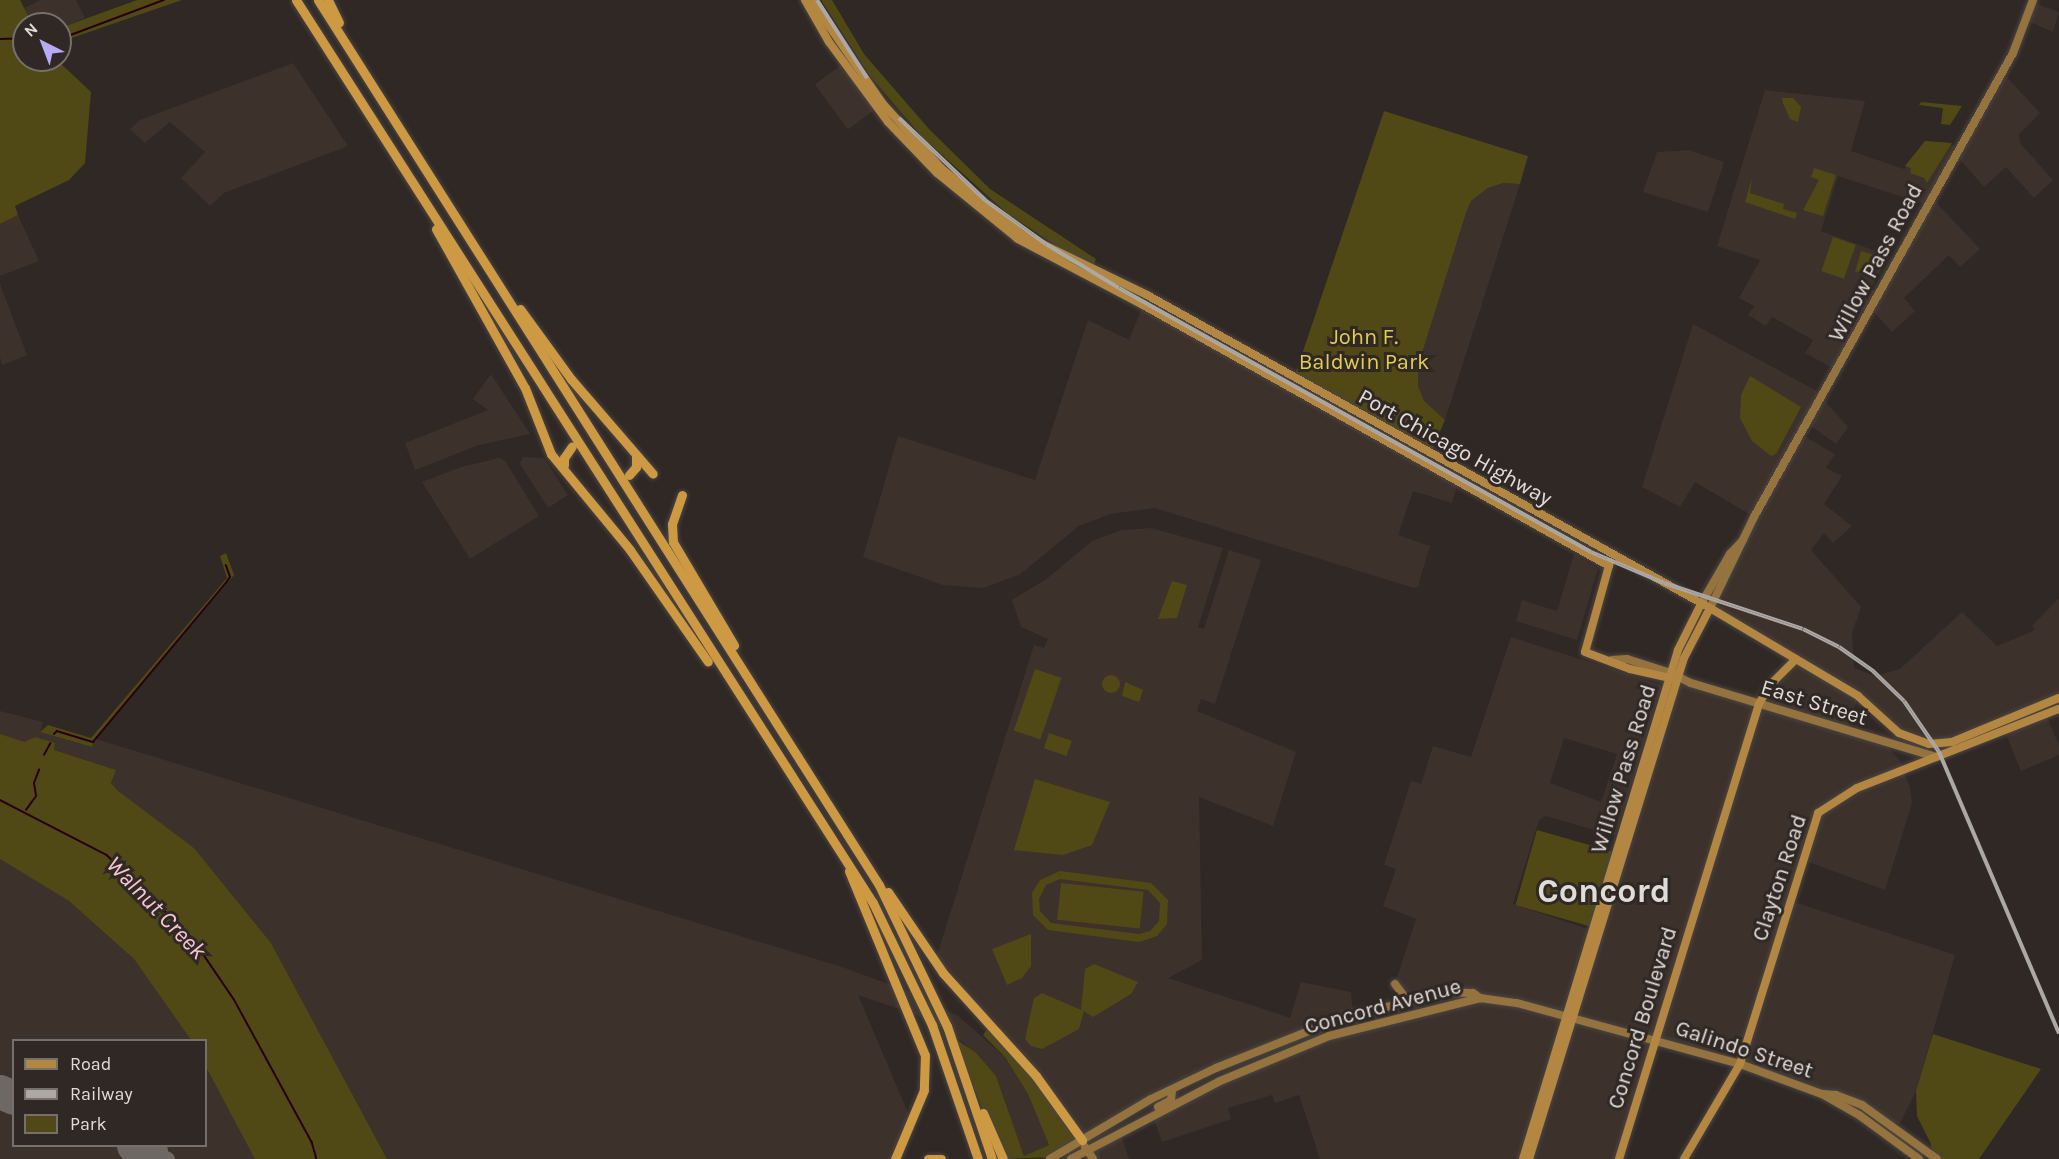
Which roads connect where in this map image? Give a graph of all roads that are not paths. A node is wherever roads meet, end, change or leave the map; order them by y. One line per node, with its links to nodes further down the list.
1 (296, 0): 8 (highway)
2 (318, 0): 7 (highway)
3 (328, 0): 7 (highway)
4 (805, 0): 11 (main road, Port Chicago Highway)
5 (811, 0): 10 (main road, Port Chicago Highway)
6 (2033, 0): 20 (main road, Willow Pass Road)
7 (343, 37): 9 (highway)
8 (435, 219): 14 (highway); 22 (highway)
9 (490, 272): 13 (highway); 25 (highway)
10 (1324, 395): 11 (main road); 18 (main road, Port Chicago Highway)
11 (1317, 404): 19 (main road, Port Chicago Highway)
12 (572, 446): 14 (highway)
13 (636, 456): 15 (highway); 16 (highway)
14 (564, 465): 22 (highway)
15 (653, 474)
16 (629, 475)
17 (681, 495): 25 (highway)
18 (1612, 556): 19 (main road); 20 (main road, Port Chicago Highway)
19 (1609, 566): 23 (main road, East Street)
20 (1705, 606): 21 (main road, Port Chicago Highway); 23 (main road, Willow Pass Road)
21 (1796, 659): 24 (main road, Port Chicago Highway); 26 (main road, Concord Boulevard)
22 (718, 667): 29 (highway)
23 (1673, 677): 26 (main road, East Street); 34 (main road, Willow Pass Road)
24 (2059, 698)
25 (762, 700): 30 (highway)
26 (1759, 704): 28 (main road, East Street); 35 (main road, Concord Boulevard)
27 (2059, 709): 28 (main road, Clayton Road)
28 (1941, 757): 37 (main road, Clayton Road)
29 (848, 869): 46 (highway); 49 (highway)
30 (879, 885): 39 (highway); 43 (highway)
31 (1395, 984): 33 (main road)
32 (1480, 998): 33 (main road, Concord Avenue); 34 (main road, Galindo Street); 38 (main road, Concord Avenue)
33 (1408, 1001): 36 (main road, Concord Avenue)
34 (1568, 1017): 35 (main road, Galindo Street); 54 (main road, Willow Pass Road); 55 (main road, Willow Pass Road)
35 (1655, 1041): 37 (main road, Galindo Street); 56 (main road, Concord Boulevard)
36 (1265, 1048): 38 (main road); 40 (main road, Concord Avenue)
37 (1740, 1064): 41 (main road, Galindo Street); 57 (main road, Clayton Road)
38 (1239, 1073): 42 (main road, Concord Avenue)
39 (966, 1080): 50 (highway); 51 (highway)
40 (1172, 1090): 42 (main road); 43 (main road, Concord Avenue)
41 (1822, 1094): 58 (main road, Galindo Street); 59 (main road, Galindo Street)
42 (1152, 1115): 44 (main road, Concord Avenue)
43 (1082, 1140): 44 (main road); 45 (main road, Concord Avenue)
44 (1090, 1156): 53 (main road, Concord Avenue)
45 (1051, 1158): 52 (main road, Concord Avenue)
46 (896, 1159)
47 (928, 1159): 48 (highway)
48 (941, 1159)
49 (978, 1159)
50 (992, 1159)
51 (1003, 1159)
52 (1042, 1159)
53 (1071, 1159)
54 (1522, 1159)
55 (1529, 1159)
56 (1619, 1159)
57 (1684, 1159)
58 (1919, 1159)
59 (1937, 1159)

